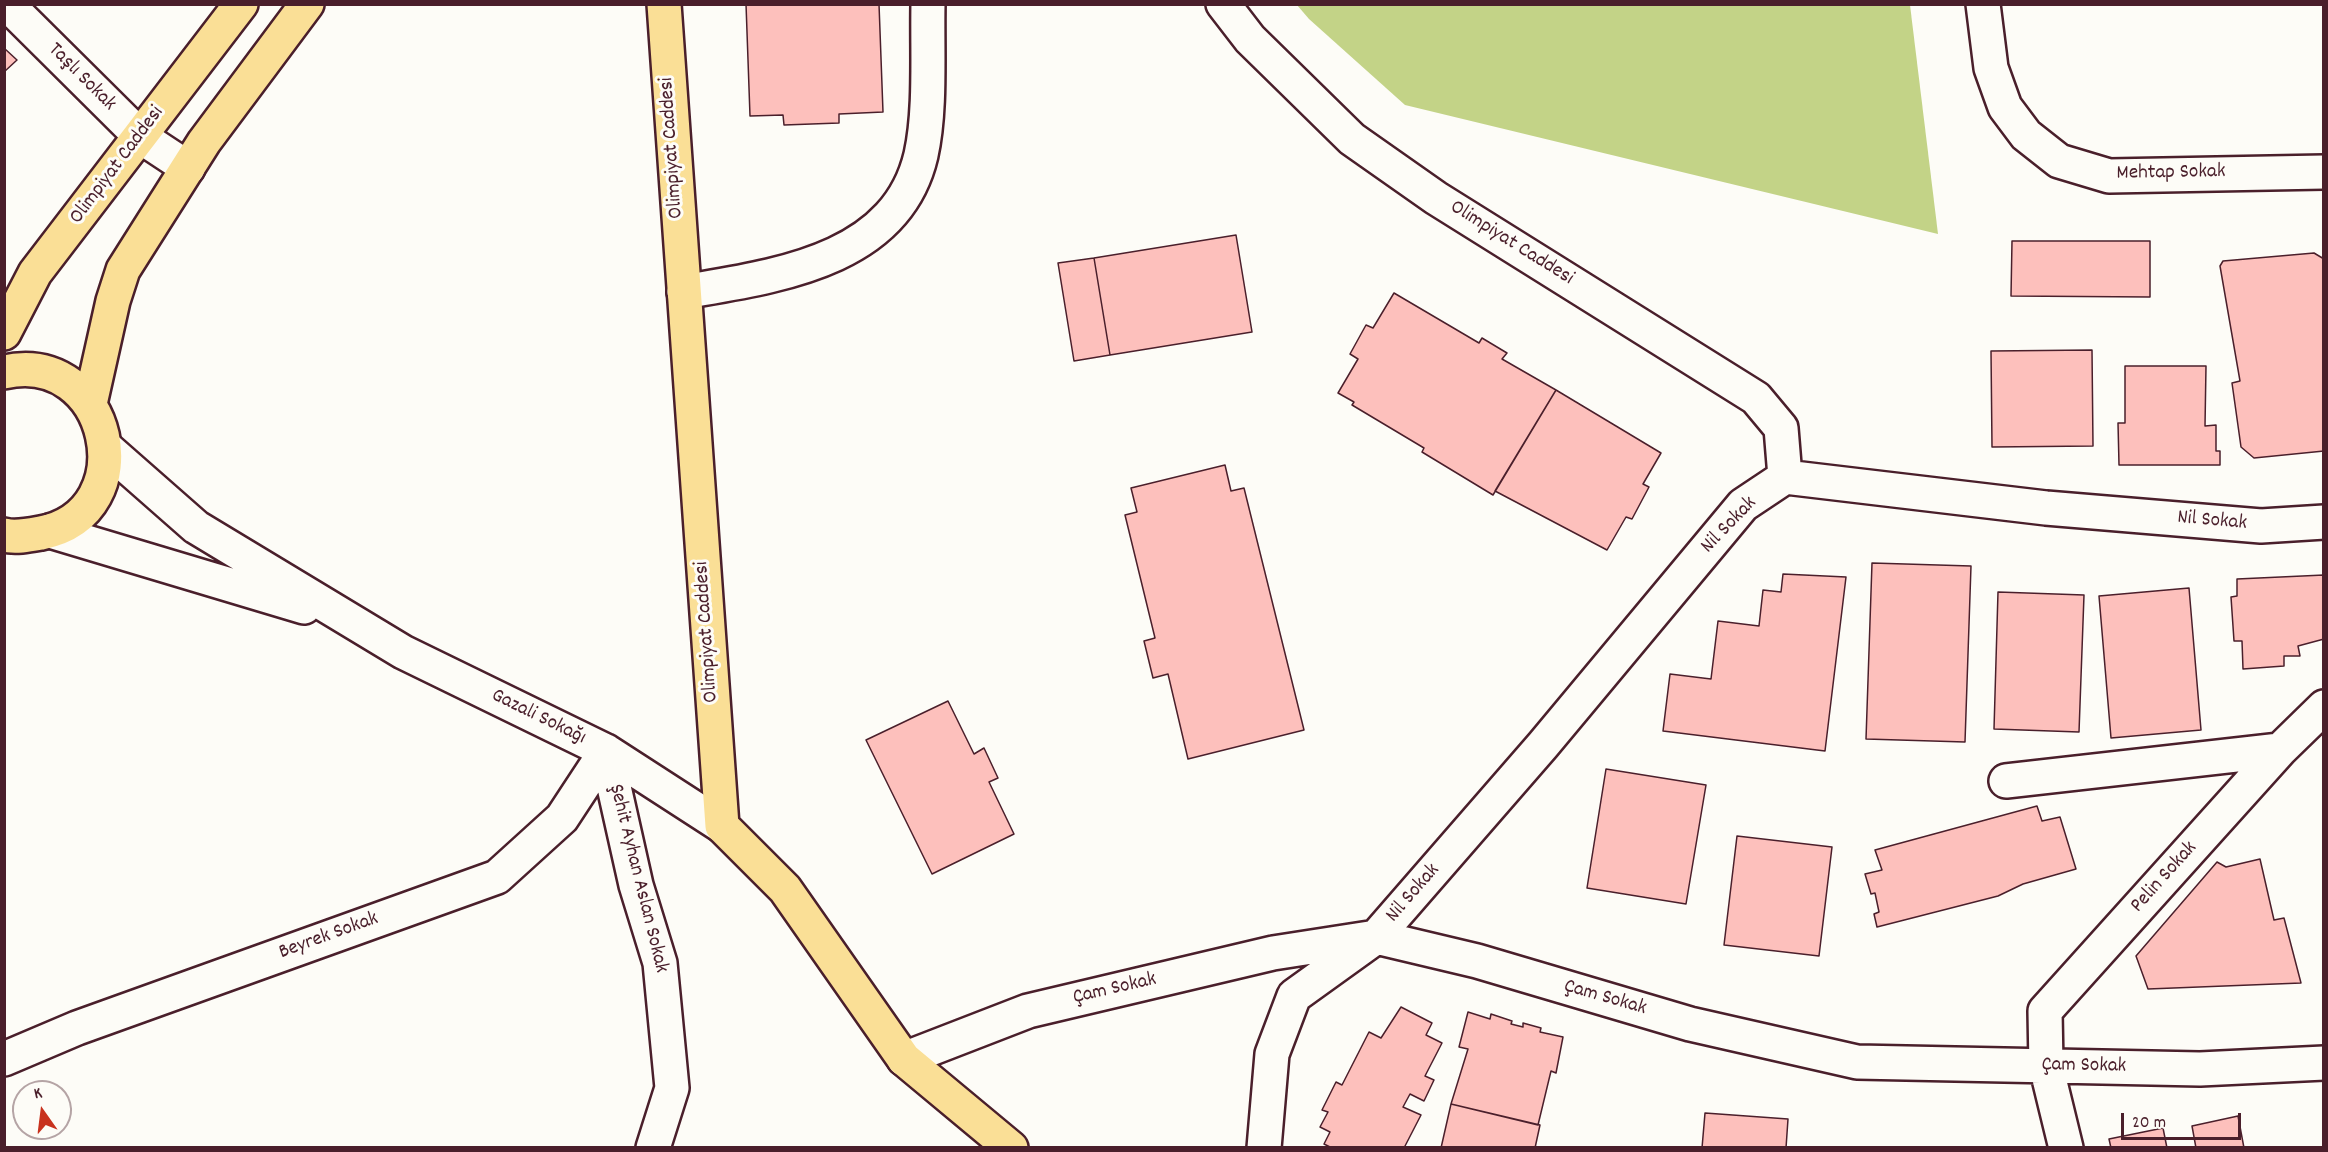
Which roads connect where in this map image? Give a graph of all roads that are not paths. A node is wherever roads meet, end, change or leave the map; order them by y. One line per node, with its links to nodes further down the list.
1 (7, 4): 8 (street, Taşlı Sokak)
2 (241, 4): 8 (main road, Olimpiyat Caddesi)
3 (307, 4): 9 (main road)
4 (663, 4): 11 (main road, Olimpiyat Caddesi)
5 (928, 4): 11 (street)
6 (1223, 4): 16 (street, Olimpiyat Caddesi)
7 (1983, 4): 10 (street, Mehtap Sokak)
8 (141, 137): 9 (street, Taşlı Sokak); 12 (main road, Olimpiyat Caddesi)
9 (188, 168): 14 (main road)
10 (2324, 172)
11 (684, 292): 25 (main road, Olimpiyat Caddesi)
12 (4, 333)
13 (4, 372): 14 (main road)
14 (90, 404): 15 (main road)
15 (105, 447): 18 (main road); 20 (street)
16 (1785, 477): 17 (street, Nil Sokak); 26 (street, Nil Sokak)
17 (2324, 522)
18 (50, 531): 19 (main road); 20 (street)
19 (6, 536)
20 (349, 621): 23 (street, Gazali Sokağı)
21 (2324, 707): 22 (street, Pelin Sokak)
22 (2280, 750): 24 (street); 30 (street, Pelin Sokak)
23 (606, 751): 25 (street, Gazali Sokağı); 27 (street, Beyrek Sokak); 31 (street, Şehit Ayhan Aslan Sokak)
24 (2006, 781)
25 (722, 826): 28 (main road)
26 (1376, 937): 28 (street, Çam Sokak); 30 (street, Çam Sokak); 33 (street, Nil Sokak)
27 (4, 1059)
28 (904, 1059): 32 (main road)
29 (2324, 1063): 30 (street, Çam Sokak)
30 (2046, 1066): 34 (street, Pelin Sokak)
31 (653, 1148)
32 (1011, 1148)
33 (1264, 1148)
34 (2066, 1148)

